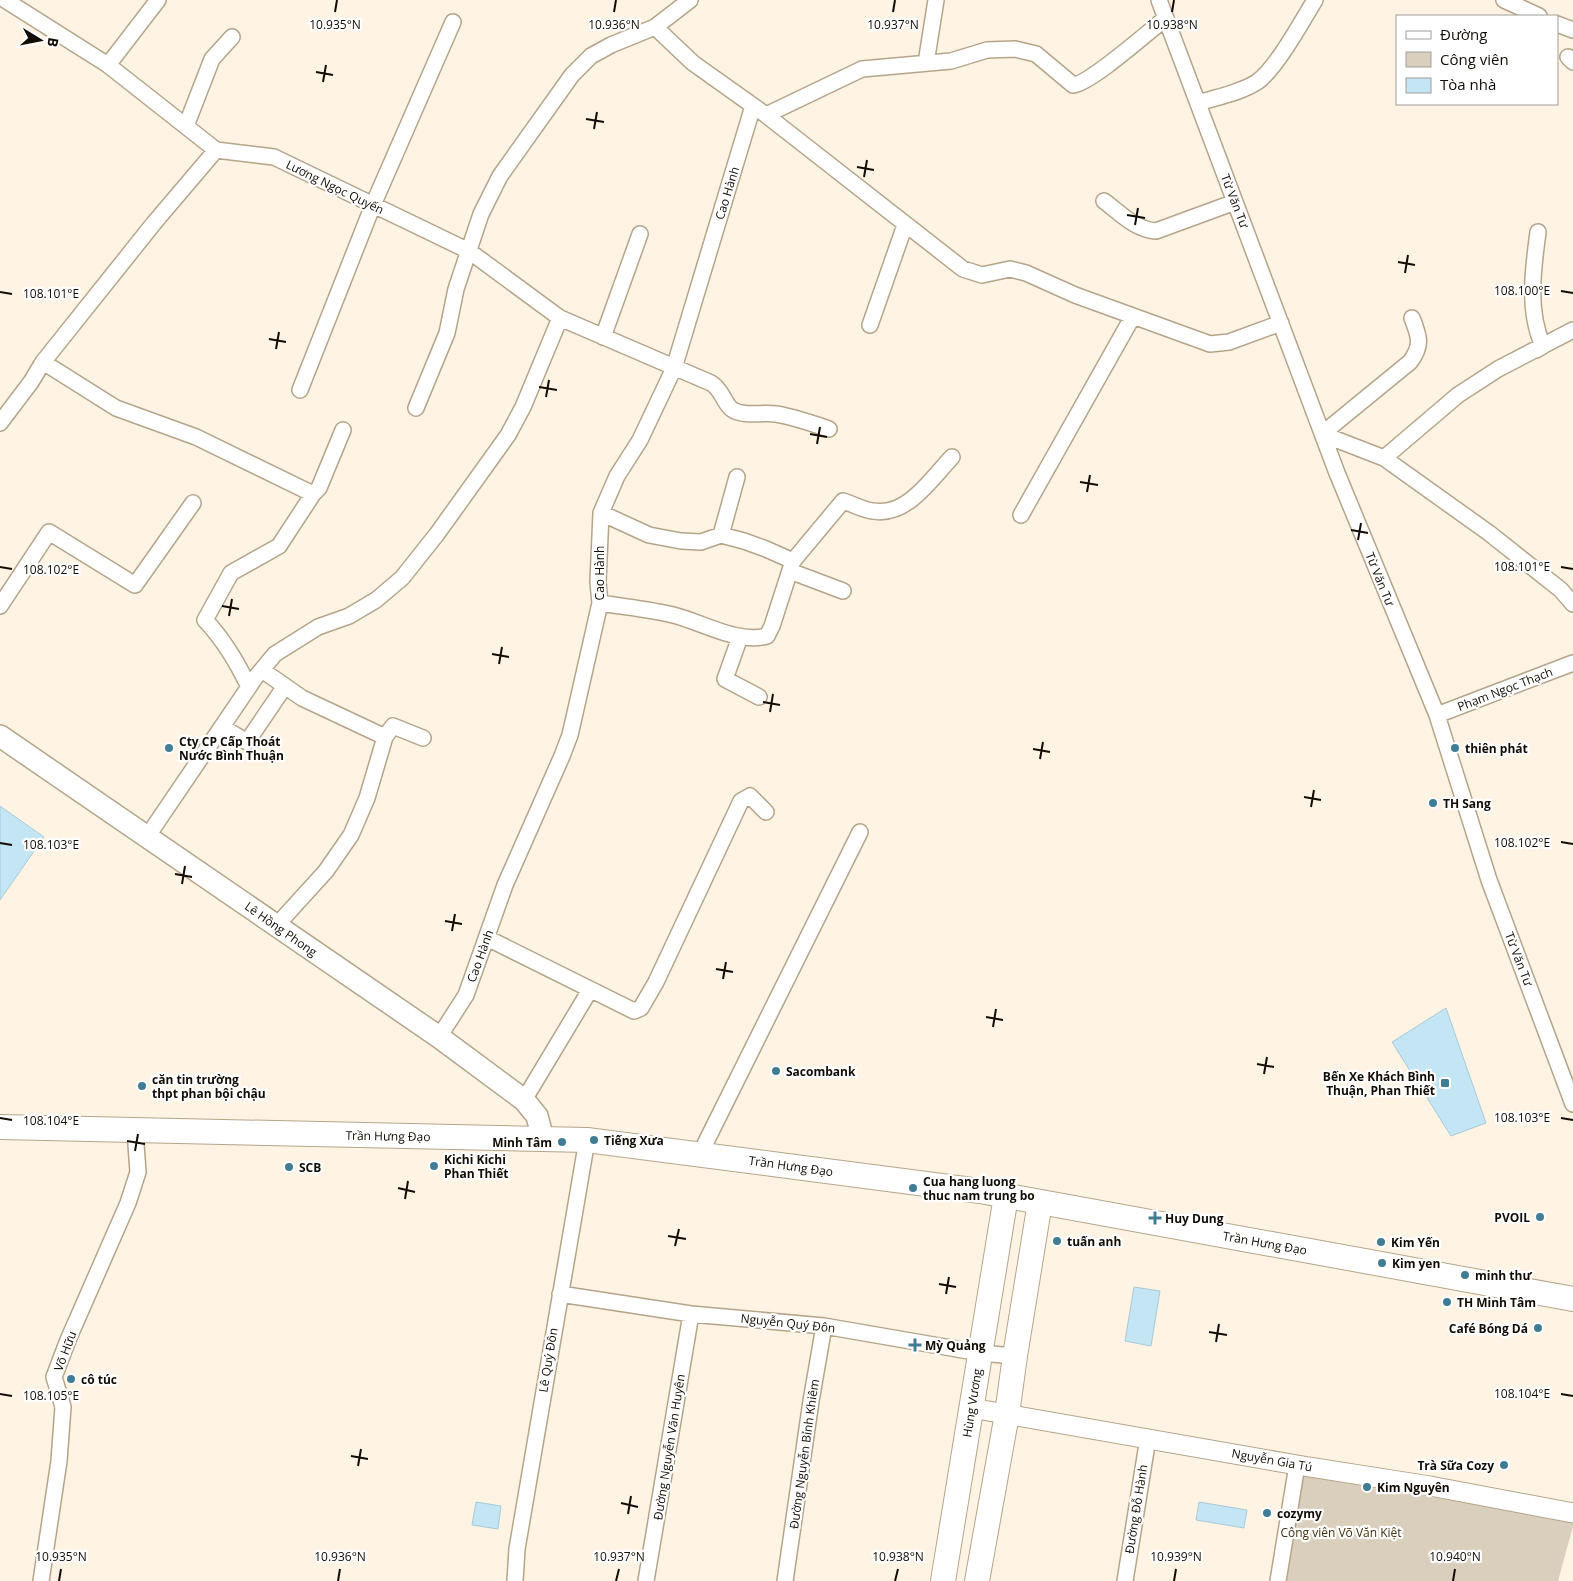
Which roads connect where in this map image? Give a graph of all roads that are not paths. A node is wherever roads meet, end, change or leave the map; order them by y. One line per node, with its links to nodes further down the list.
1 (5, 0): 16 (street)
2 (158, 0): 16 (street)
3 (690, 0): 12 (street)
4 (936, 0): 15 (street)
5 (1160, 0): 9 (street, Từ Văn Tư)
6 (1315, 0): 17 (street)
7 (1504, 0): 8 (street)
8 (1537, 15)
9 (1166, 18): 15 (street); 17 (street, Từ Văn Tư)
10 (453, 22): 23 (street)
11 (1558, 24): 13 (street)
12 (655, 27): 18 (street); 27 (street)
13 (1573, 30)
14 (232, 37): 19 (street)
15 (926, 63): 18 (street)
16 (108, 65): 19 (street)
17 (1198, 103): 22 (street, Từ Văn Tư)
18 (759, 110): 24 (street); 37 (street, Cao Hành)
19 (186, 126): 20 (street)
20 (216, 150): 23 (street, Lương Ngọc Quyến); 36 (street)
21 (1104, 201): 22 (street)
22 (1235, 202): 31 (street, Từ Văn Tư)
23 (373, 205): 27 (street, Lương Ngọc Quyến); 38 (street)
24 (905, 225): 28 (street); 32 (street)
25 (1538, 232): 35 (street)
26 (640, 234): 34 (street)
27 (469, 251): 29 (street, Lương Ngọc Quyến); 39 (street)
28 (1133, 316): 31 (street); 50 (street)
29 (560, 318): 34 (street, Lương Ngọc Quyến); 59 (street)
30 (1412, 318): 43 (street)
31 (1281, 323): 43 (street, Từ Văn Tư)
32 (870, 325)
33 (1573, 330): 35 (street)
34 (603, 337): 37 (street, Lương Ngọc Quyến)
35 (1543, 346): 45 (street)
36 (43, 362): 40 (street); 47 (street)
37 (674, 368): 41 (street, Lương Ngọc Quyến); 49 (street, Cao Hành)
38 (300, 390)
39 (416, 408)
40 (0, 423)
41 (829, 429)
42 (343, 430): 47 (street)
43 (1322, 434): 45 (street); 63 (street, Từ Văn Tư)
44 (952, 457): 52 (street)
45 (1384, 458): 55 (street)
46 (737, 477): 51 (street)
47 (313, 494): 61 (street)
48 (193, 502): 56 (street)
49 (601, 513): 51 (street); 54 (street, Cao Hành)
50 (1021, 515)
51 (721, 535): 52 (street)
52 (792, 566): 53 (street); 57 (street)
53 (843, 591)
54 (600, 603): 57 (street); 72 (street, Cao Hành)
55 (1573, 604)
56 (0, 606)
57 (740, 637): 62 (street)
58 (1573, 663): 63 (street, Phạm Ngọc Thạch)
59 (262, 670): 60 (street); 61 (street)
60 (285, 686): 64 (street); 66 (street)
61 (249, 687): 64 (street)
62 (759, 697)
63 (1437, 715): 75 (street, Từ Văn Tư)
64 (222, 728): 70 (street)
65 (0, 736): 70 (main road, Lê Hồng Phong)
66 (385, 738): 67 (street); 71 (street)
67 (423, 738)
68 (766, 812): 73 (street)
69 (860, 832): 82 (street)
70 (147, 837): 71 (main road, Lê Hồng Phong)
71 (276, 926): 74 (main road, Lê Hồng Phong)
72 (487, 938): 73 (street); 74 (street, Cao Hành)
73 (590, 990): 76 (street)
74 (438, 1037): 76 (main road, Lê Hồng Phong)
75 (1566, 1066): 77 (street, Từ Văn Tư)
76 (524, 1100): 80 (main road, Lê Hồng Phong)
77 (1573, 1104)
78 (0, 1127): 79 (main road, Trần Hưng Đạo)
79 (135, 1131): 80 (main road, Trần Hưng Đạo); 96 (street, Võ Hữu)
80 (543, 1139): 81 (main road, Trần Hưng Đạo)
81 (586, 1140): 82 (main road, Trần Hưng Đạo); 85 (street, Lê Quý Đôn)
82 (700, 1154): 83 (main road, Trần Hưng Đạo)
83 (1006, 1196): 84 (main road, Trần Hưng Đạo); 89 (main road, Hùng Vương)
84 (1040, 1202): 86 (main road, Trần Hưng Đạo); 90 (main road)
85 (560, 1294): 87 (street, Nguyễn Quý Đôn); 97 (street, Lê Quý Đôn)
86 (1573, 1299)
87 (691, 1314): 88 (street, Nguyễn Quý Đôn); 98 (street, Đường Nguyễn Văn Huyên)
88 (824, 1326): 89 (street, Nguyễn Quý Đôn); 99 (street, Đường Nguyễn Bỉnh Khiêm)
89 (980, 1353): 90 (street, Nguyễn Quý Đôn); 91 (main road, Hùng Vương)
90 (1015, 1356): 92 (main road)
91 (971, 1408): 92 (street, Nguyễn Gia Tú); 100 (main road, Hùng Vương)
92 (1007, 1414): 93 (street, Nguyễn Gia Tú); 101 (main road)
93 (1148, 1438): 94 (street, Nguyễn Gia Tú); 102 (street, Đường Đỗ Hành)
94 (1297, 1465): 95 (street, Nguyễn Gia Tú); 103 (street)
95 (1573, 1513)
96 (41, 1581)
97 (515, 1581)
98 (646, 1581)
99 (785, 1581)
100 (943, 1581)
101 (977, 1581)
102 (1125, 1581)
103 (1278, 1581)

